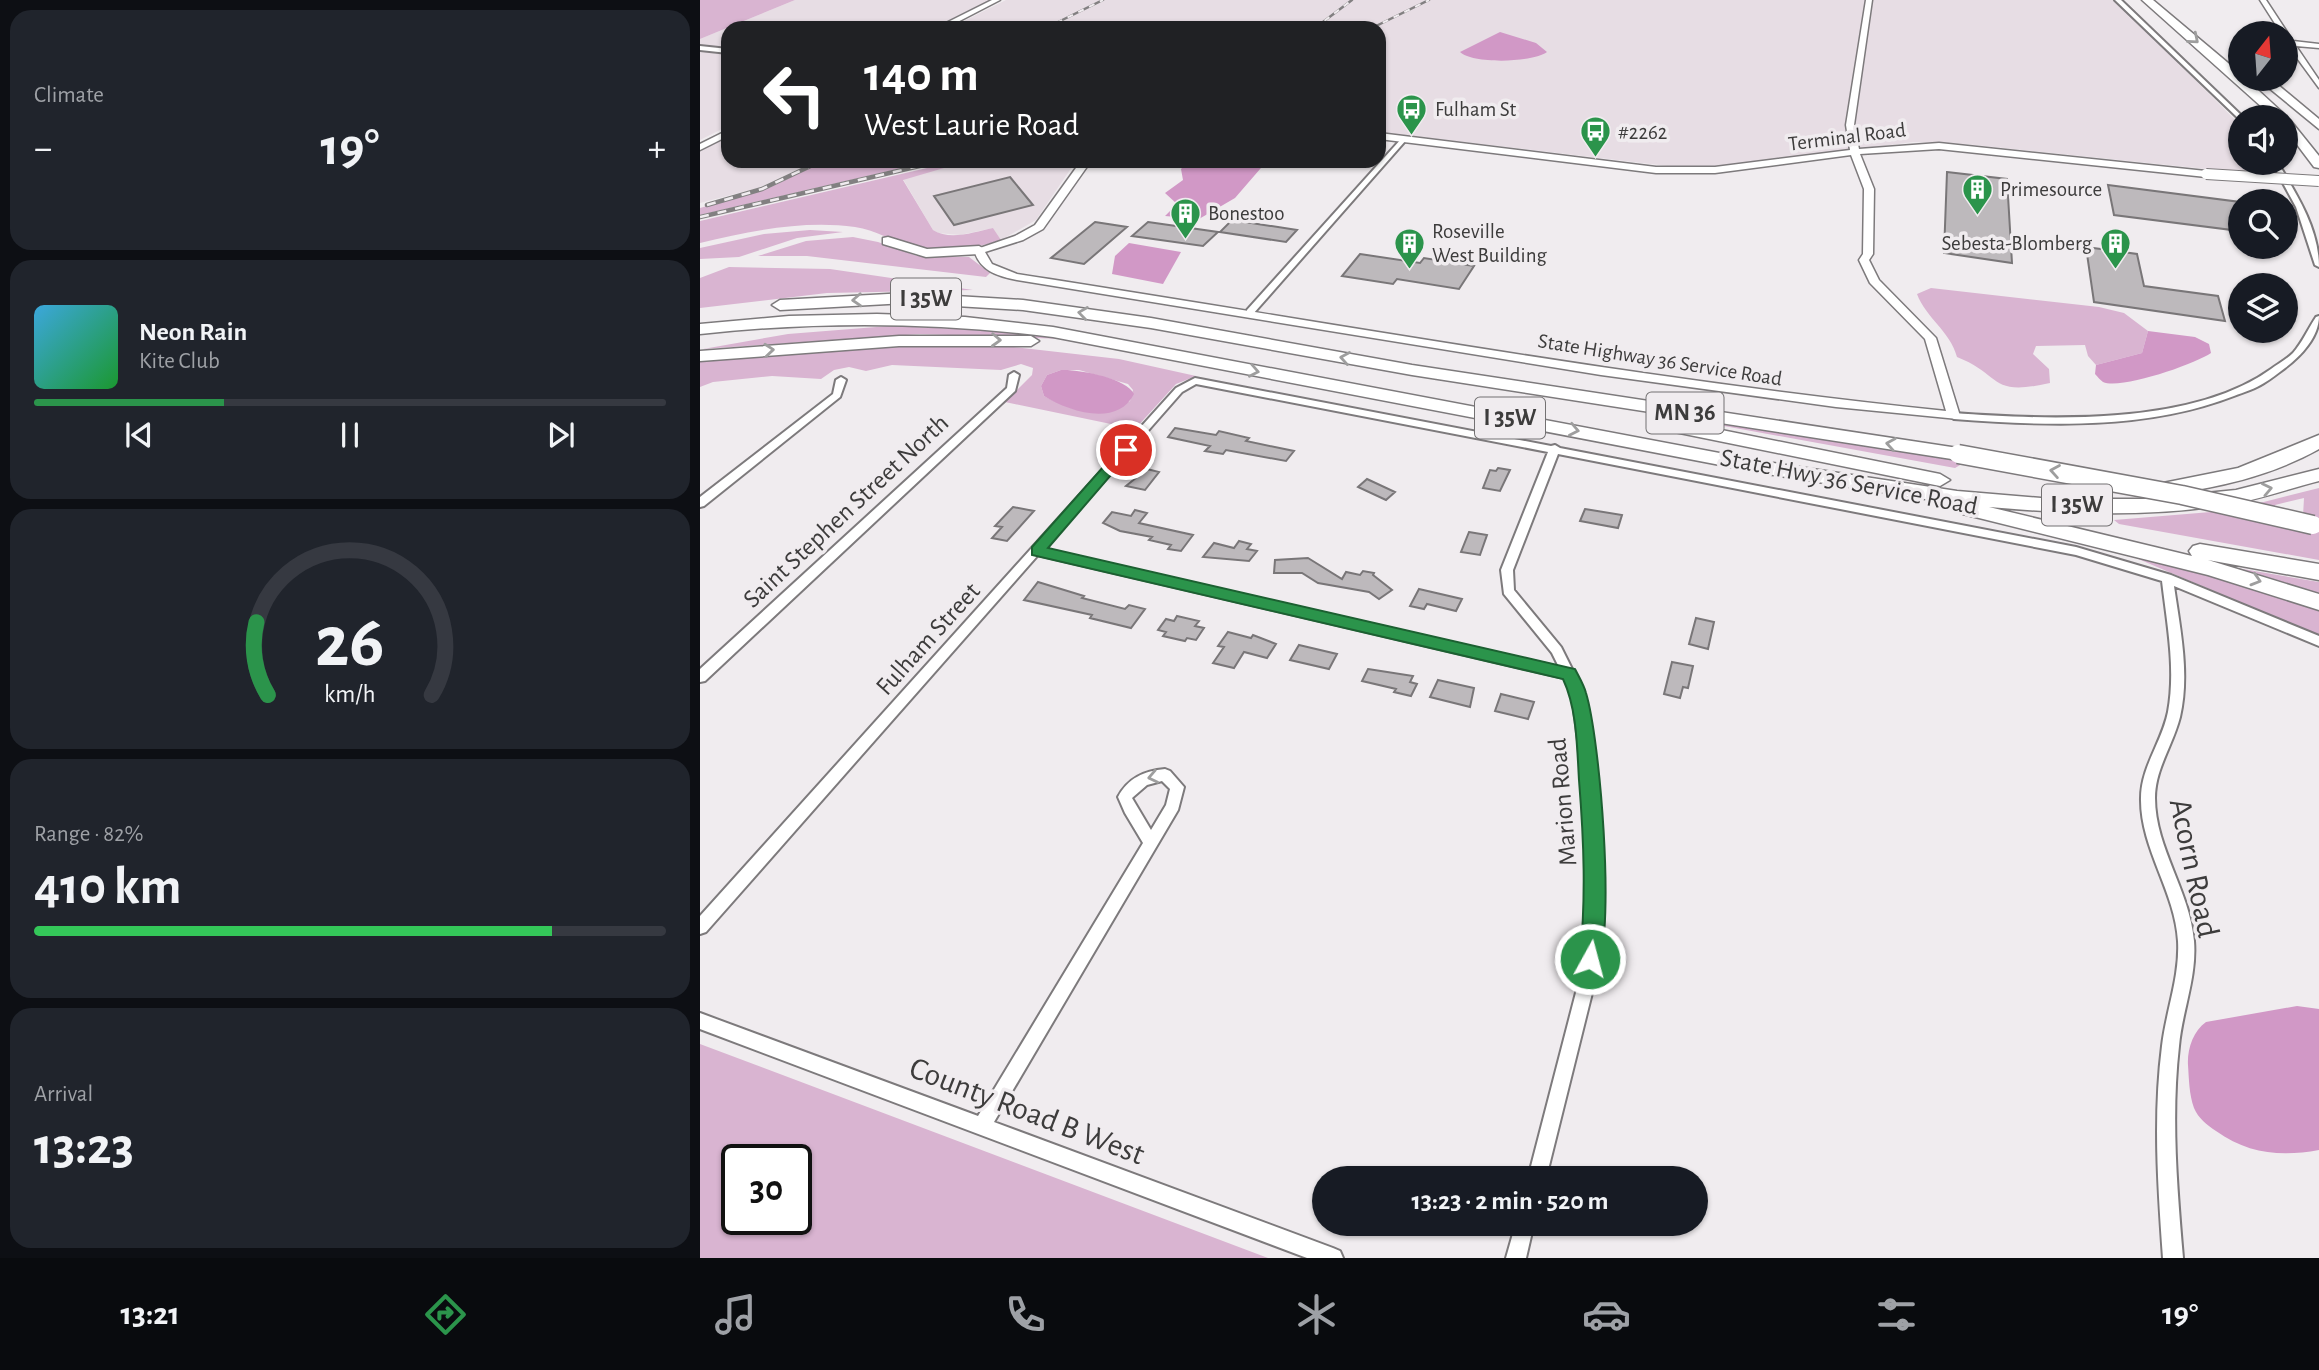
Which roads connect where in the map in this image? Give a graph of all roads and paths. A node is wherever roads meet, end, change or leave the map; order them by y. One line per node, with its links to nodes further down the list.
1 (997, 0): 6 (street)
2 (1869, 0): 23 (street)
3 (2118, 0): 15 (street)
4 (2147, 0): 16 (highway, one-way to 16)
5 (2263, 0): 7 (street)
6 (954, 21)
7 (2276, 21)
8 (2298, 41): 9 (street)
9 (2319, 46)
10 (700, 48): 11 (street)
11 (721, 50)
12 (2298, 55): 13 (street)
13 (2319, 86)
14 (2278, 91): 17 (highway)
15 (2228, 105)
16 (2268, 105)
17 (2317, 123)
18 (721, 136): 22 (street)
19 (1386, 137): 21 (street, Terminal Road)
20 (2298, 138): 25 (highway)
21 (1404, 139): 23 (street, Terminal Road); 24 (street)
22 (700, 147)
23 (1855, 153): 29 (street, Terminal Road, bridge); 43 (street)
24 (1386, 159)
25 (2319, 164)
26 (1081, 168): 31 (street)
27 (1378, 168): 33 (street)
28 (2282, 175): 32 (street)
29 (2319, 181)
30 (888, 241): 31 (highway)
31 (979, 250): 33 (street, State Highway 36 Service Road)
32 (2319, 265)
33 (1250, 312): 43 (street, State Highway 36 Service Road)
34 (700, 315): 39 (highway, I 35W, one-way to 34)
35 (2319, 319): 43 (street, State Highway 36 Service Road)
36 (700, 330): 38 (highway, I 35W)
37 (700, 356): 38 (highway, one-way to 38)
38 (1187, 359): 47 (highway, I 35W, one-way to 47)
39 (1412, 370): 44 (highway, I 35W); 50 (highway, MN 36, one-way to 39, bridge)
40 (1014, 375): 57 (street, Saint Stephen Street North)
41 (841, 380): 48 (street)
42 (1189, 382): 45 (street, State Hwy 36 Service Road); 51 (street, Fulham Street)
43 (1954, 416)
44 (2319, 441)
45 (1555, 448): 53 (street, State Hwy 36 Service Road); 56 (street, Marion Road)
46 (2319, 474): 47 (highway, I 35W, one-way to 46)
47 (1834, 478): 49 (highway)
48 (700, 503)
49 (1976, 510): 52 (highway); 54 (highway, one-way to 54)
50 (2316, 526)
51 (1037, 551): 56 (street); 59 (street, Fulham Street)
52 (2319, 572)
53 (2167, 578): 55 (street, State Hwy 36 Service Road); 66 (street, Acorn Road)
54 (2319, 602)
55 (2319, 641)
56 (1569, 674): 62 (street, Marion Road)
57 (700, 677)
58 (1151, 844): 58 (street, one-way to 58); 61 (street)
59 (700, 926)
60 (700, 1021): 61 (street, County Road B West)
61 (982, 1126): 64 (street, County Road B West)
62 (1539, 1166)
63 (1522, 1236): 65 (street)
64 (1333, 1258)
65 (1516, 1258)
66 (2173, 1258)

